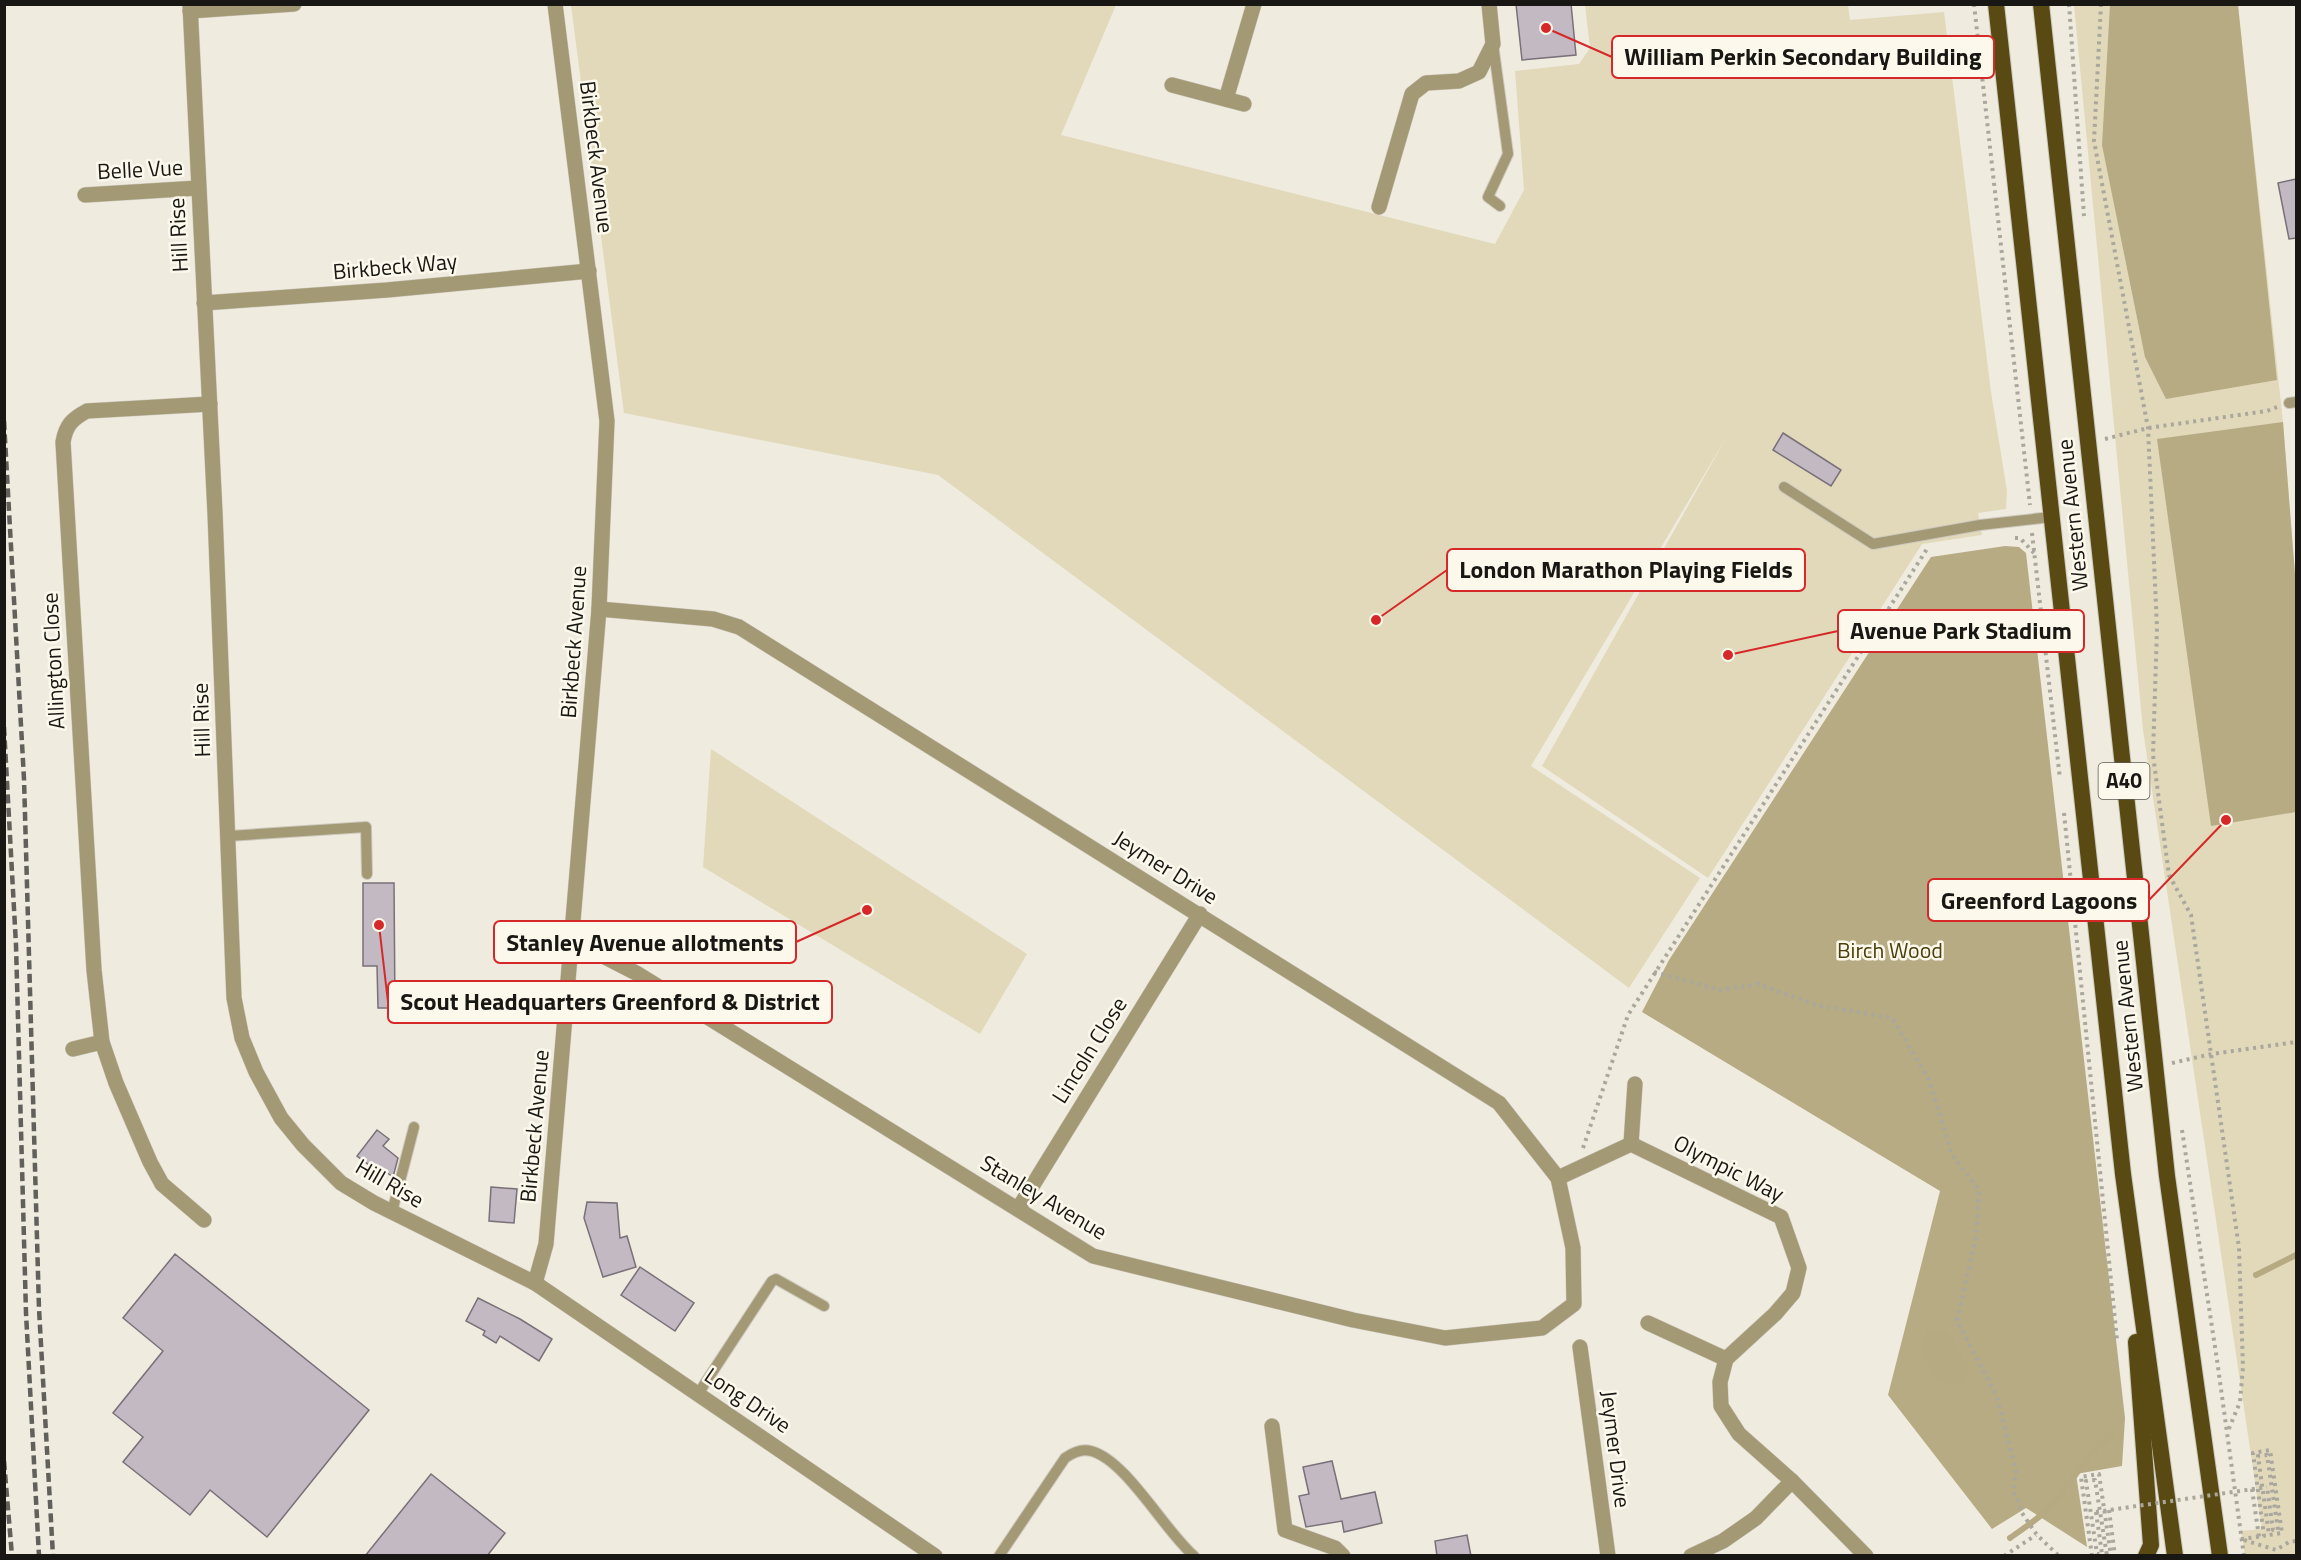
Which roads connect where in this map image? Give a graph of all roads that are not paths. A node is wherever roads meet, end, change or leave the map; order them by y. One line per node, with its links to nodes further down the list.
1 (294, 4): 7 (street)
2 (555, 4): 16 (street, Birkbeck Avenue)
3 (1254, 4): 10 (street)
4 (1488, 4): 8 (street)
5 (1996, 4): 20 (highway, Western Avenue / A40)
6 (2041, 4): 54 (highway, Western Avenue / A40)
7 (190, 8): 12 (street, Hill Rise)
8 (1493, 44): 14 (lane); 15 (street)
9 (1172, 85): 10 (street)
10 (1226, 99): 11 (street)
11 (1244, 104)
12 (198, 188): 13 (street, Belle Vue); 17 (street, Hill Rise)
13 (85, 195)
14 (1500, 206)
15 (1379, 207)
16 (589, 271): 17 (street, Birkbeck Way); 21 (street, Birkbeck Avenue)
17 (204, 303): 18 (street, Hill Rise)
18 (210, 404): 22 (street, Hill Rise); 26 (street, Allington Close)
19 (1784, 487): 20 (lane)
20 (2051, 517): 31 (highway, Western Avenue / A40)
21 (599, 609): 24 (street, Jeymer Drive); 25 (street, Birkbeck Avenue)
22 (229, 836): 23 (lane); 34 (street, Hill Rise)
23 (368, 874)
24 (1200, 915): 32 (street, Jeymer Drive); 33 (street, Lincoln Close)
25 (572, 949): 33 (street, Stanley Avenue); 36 (street, Birkbeck Avenue)
26 (102, 1042): 27 (street); 35 (street, Allington Close)
27 (73, 1049)
28 (1635, 1084): 30 (street)
29 (414, 1127): 34 (lane)
30 (1631, 1144): 32 (street); 41 (street, Olympic Way)
31 (2123, 1174): 52 (highway); 53 (highway, Western Avenue / A40)
32 (1558, 1178): 37 (street, Jeymer Drive)
33 (1018, 1209): 37 (street, Stanley Avenue)
34 (392, 1212): 36 (street, Hill Rise)
35 (204, 1220)
36 (535, 1283): 42 (street, Long Drive)
37 (1574, 1304)
38 (824, 1306): 42 (lane)
39 (1648, 1323): 41 (street)
40 (1580, 1347): 49 (street, Jeymer Drive)
41 (1726, 1359): 44 (street)
42 (698, 1394): 45 (street, Long Drive)
43 (1272, 1426): 48 (street)
44 (1792, 1481): 50 (street); 51 (street)
45 (935, 1556)
46 (999, 1556): 47 (lane)
47 (1194, 1556)
48 (1343, 1556)
49 (1608, 1556)
50 (1691, 1556)
51 (1866, 1556)
52 (2146, 1556)
53 (2175, 1556)
54 (2220, 1556)

